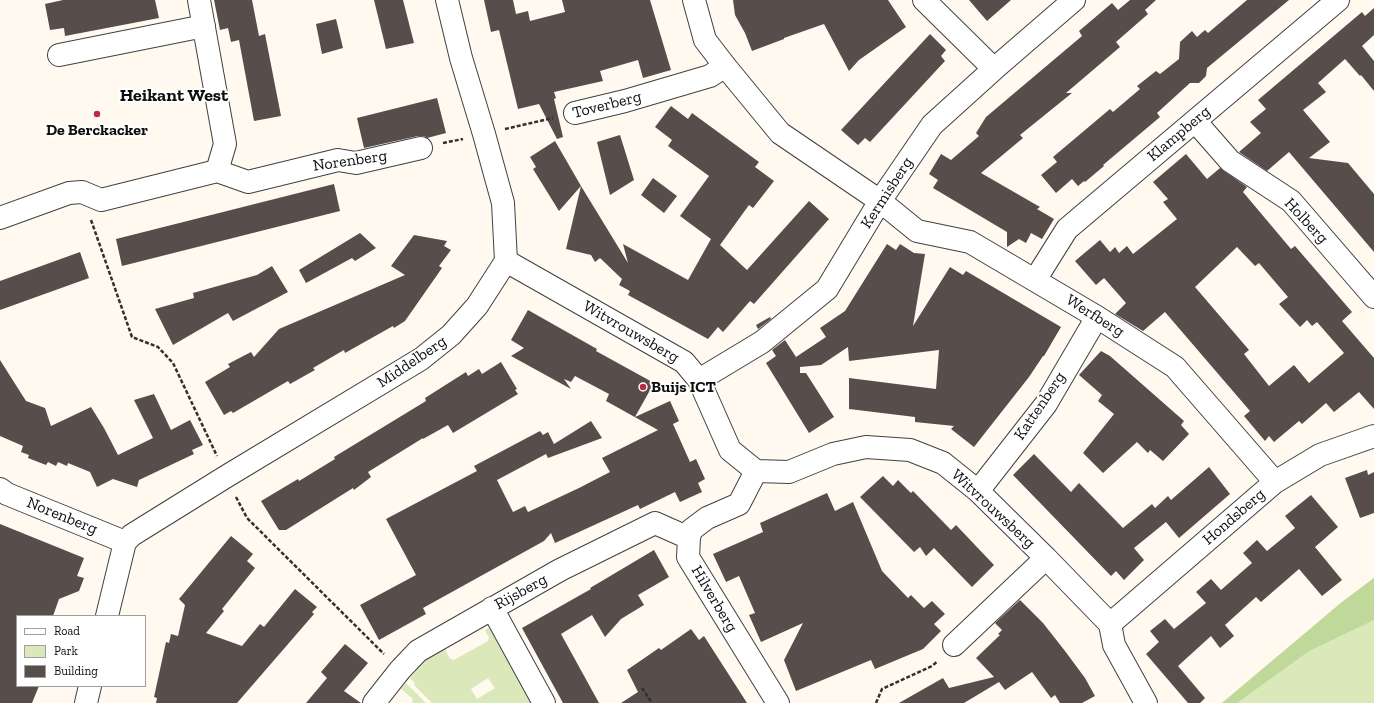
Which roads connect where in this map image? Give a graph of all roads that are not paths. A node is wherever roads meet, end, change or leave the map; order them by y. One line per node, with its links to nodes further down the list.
1 (199, 0): 7 (street)
2 (447, 0): 17 (street)
3 (694, 0): 9 (street)
4 (924, 0): 10 (street)
5 (1074, 0): 10 (street, Kermisberg)
6 (1338, 0): 12 (street, Klampberg)
7 (204, 26): 8 (street); 14 (street)
8 (59, 55)
9 (724, 66): 11 (street, Toverberg); 15 (street)
10 (994, 69): 15 (street, Kermisberg)
11 (574, 113)
12 (1195, 121): 18 (street, Klampberg); 19 (street, Holberg)
13 (421, 148): 14 (street, Norenberg)
14 (217, 171): 16 (street)
15 (880, 201): 18 (street, Werfberg); 21 (street, Kermisberg)
16 (0, 218)
17 (506, 261): 21 (street, Witvrouwsberg); 28 (street, Middelberg)
18 (1035, 280): 20 (street, Werfberg)
19 (1374, 297)
20 (1097, 317): 24 (street, Werfberg); 26 (street, Kattenberg)
21 (699, 380): 23 (street, Witvrouwsberg)
22 (1374, 436): 24 (street, Hondsberg)
23 (756, 471): 26 (street, Witvrouwsberg); 27 (street)
24 (1275, 482): 32 (street, Hondsberg)
25 (0, 489): 28 (street, Norenberg)
26 (978, 491): 29 (street, Witvrouwsberg)
27 (689, 538): 30 (street, Rijsberg); 38 (street, Hilverberg)
28 (125, 542): 31 (street)
29 (1046, 558): 32 (street, Witvrouwsberg); 33 (street, Witvrouwsberg)
30 (492, 608): 36 (street, Rijsberg); 37 (street)
31 (107, 615)
32 (1110, 624): 39 (street)
33 (954, 645)
34 (90, 687): 35 (street)
35 (86, 703)
36 (374, 703)
37 (544, 703)
38 (778, 703)
39 (1146, 703)

